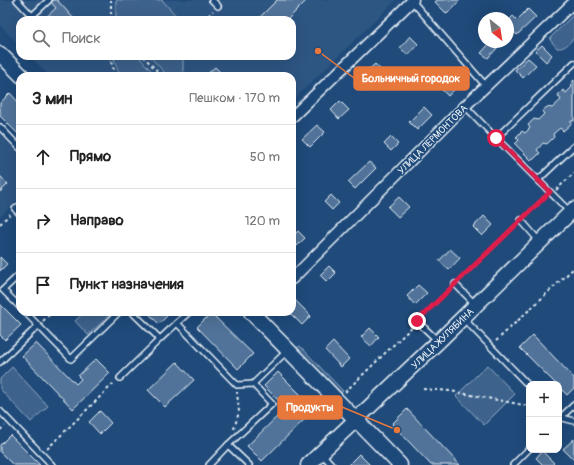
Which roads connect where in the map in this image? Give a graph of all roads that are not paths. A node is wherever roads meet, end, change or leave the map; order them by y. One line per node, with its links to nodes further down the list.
1 (17, 0): 2 (lane)
2 (49, 0)
3 (212, 0): 6 (lane)
4 (412, 0): 10 (lane); 12 (street)
5 (574, 2): 10 (street, УЛИЦА ЛЕРМОНТОВА)
6 (218, 6)
7 (0, 54): 9 (main road)
8 (574, 63): 14 (lane)
9 (18, 72)
10 (486, 86): 11 (street, УЛИЦА ЛЕРМОНТОВА)
11 (465, 106): 14 (lane); 21 (street, УЛИЦА ЛЕРМОНТОВА)
12 (296, 113)
13 (0, 127): 15 (lane)
14 (496, 138): 17 (lane)
15 (16, 144)
16 (574, 146): 17 (lane)
17 (538, 180): 18 (lane)
18 (572, 211): 20 (main road, УЛИЦА ЖУЛЯБИНА)
19 (521, 220): 20 (lane)
20 (541, 242): 25 (main road, УЛИЦА ЖУЛЯБИНА)
21 (296, 275)
22 (16, 278): 24 (lane)
23 (455, 284): 25 (lane)
24 (16, 303)
25 (476, 305): 31 (main road, УЛИЦА ЖУЛЯБИНА)
26 (29, 316): 34 (lane)
27 (115, 316): 34 (lane)
28 (136, 316): 35 (lane)
29 (184, 316): 33 (lane)
30 (258, 316): 37 (main road)
31 (463, 318): 36 (main road, УЛИЦА ЖУЛЯБИНА); 40 (lane)
32 (417, 321): 36 (lane)
33 (177, 323): 35 (lane); 41 (lane)
34 (38, 326): 38 (lane)
35 (160, 339): 39 (lane)
36 (438, 342): 46 (main road, УЛИЦА ЖУЛЯБИНА)
37 (288, 350): 41 (lane); 46 (main road)
38 (0, 362)
39 (120, 378)
40 (526, 383)
41 (253, 384): 48 (lane)
42 (574, 405): 44 (lane)
43 (0, 411): 51 (lane)
44 (560, 417)
45 (562, 419): 47 (lane)
46 (356, 420): 50 (main road, УЛИЦА ЖУЛЯБИНА); 56 (main road)
47 (574, 421)
48 (228, 445): 52 (lane); 53 (lane)
49 (526, 452): 57 (lane)
50 (320, 453): 54 (main road, УЛИЦА ЖУЛЯБИНА); 55 (lane)
51 (52, 465)
52 (208, 465)
53 (249, 465)
54 (308, 465)
55 (332, 465)
56 (400, 465)
57 (513, 465)

